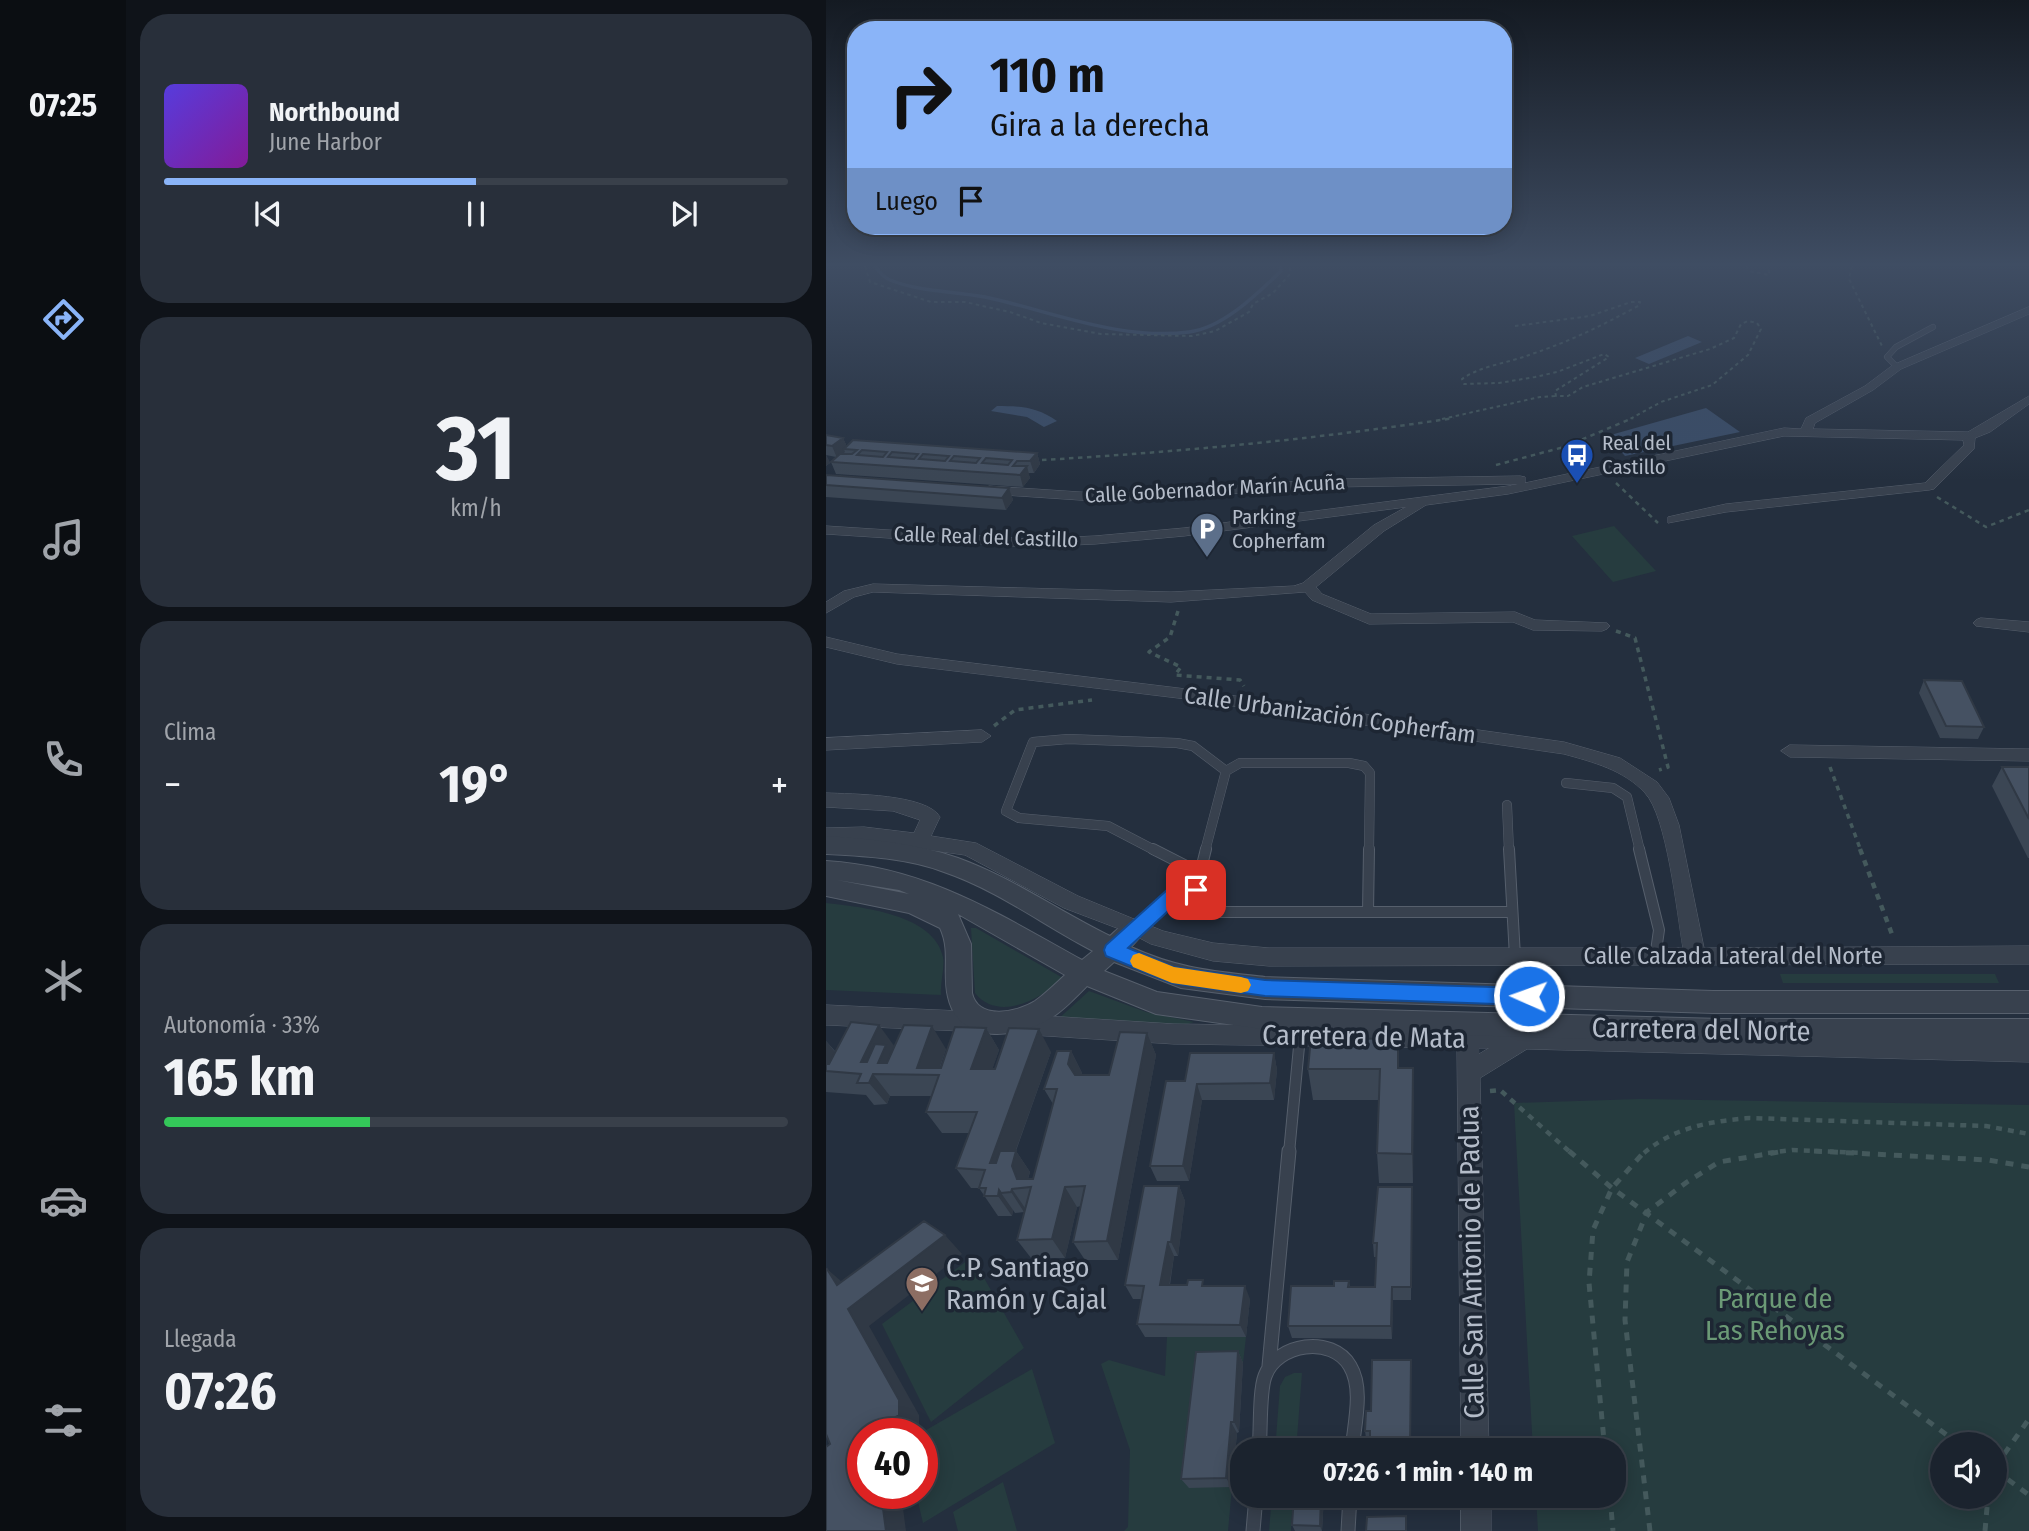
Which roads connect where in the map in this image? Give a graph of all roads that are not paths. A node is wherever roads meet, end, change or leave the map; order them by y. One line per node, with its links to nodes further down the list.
1 (1914, 337): 3 (lane)
2 (1965, 337): 3 (street)
3 (1897, 367): 5 (street)
4 (2029, 399): 6 (street)
5 (1807, 431): 6 (street); 7 (street)
6 (1969, 436): 10 (street)
7 (1562, 481): 8 (street, Calle Gobernador Marín Acuña); 9 (street, Calle Real del Castillo)
8 (975, 489)
9 (1426, 501): 11 (street, Calle Real del Castillo); 12 (street)
10 (1673, 520)
11 (826, 530)
12 (1308, 586): 13 (street); 15 (street)
13 (826, 608)
14 (1982, 623): 16 (street)
15 (1602, 626)
16 (2029, 627)
17 (826, 642): 39 (street, Calle Urbanización Copherfam)
18 (982, 736): 19 (street)
19 (826, 744)
20 (1790, 751): 21 (street)
21 (2029, 755)
22 (1226, 771): 30 (lane); 30 (lane); 32 (lane)
23 (1566, 783): 38 (lane)
24 (826, 800): 27 (street)
25 (1507, 805): 33 (lane)
26 (826, 835): 27 (street, Calle Calzada Lateral del Norte)
27 (920, 840): 34 (street, Calle Calzada Lateral del Norte)
28 (826, 845): 35 (street, Carretera del Norte)
29 (826, 870): 40 (street, Carretera del Norte)
30 (1198, 881): 32 (lane); 34 (lane)
31 (826, 887): 43 (street)
32 (1368, 912): 33 (lane)
33 (1512, 912): 37 (lane)
34 (1137, 927): 35 (street); 37 (street, Calle Calzada Lateral del Norte)
35 (1113, 950): 40 (street); 41 (street, Carretera del Norte)
36 (2029, 955): 39 (street, Calle Calzada Lateral del Norte)
37 (1515, 957): 38 (street, Calle Calzada Lateral del Norte)
38 (1655, 957): 39 (street, Calle Calzada Lateral del Norte)
39 (1695, 957)
40 (1087, 975): 43 (street); 44 (street, Carretera del Norte)
41 (2029, 1002)
42 (826, 1015): 43 (street, Carretera de Mata)
43 (998, 1023): 45 (street, Carretera de Mata)
44 (2029, 1031)
45 (1300, 1034): 47 (street, Carretera de Mata); 50 (lane)
46 (1525, 1039): 47 (street, Carretera de Mata); 48 (street, Carretera de Mata); 49 (street, Calle San Antonio de Padua)
47 (1468, 1040): 49 (street, Calle San Antonio de Padua)
48 (2029, 1052)
49 (1467, 1083): 53 (street, Calle San Antonio de Padua)
50 (1269, 1366): 51 (lane); 52 (lane)
51 (1260, 1438)
52 (1353, 1438)
53 (1475, 1438)
54 (1254, 1508): 57 (lane)
55 (1349, 1508): 58 (lane)
56 (1476, 1508): 59 (street)
57 (1253, 1531)
58 (1348, 1531)
59 (1476, 1531)

